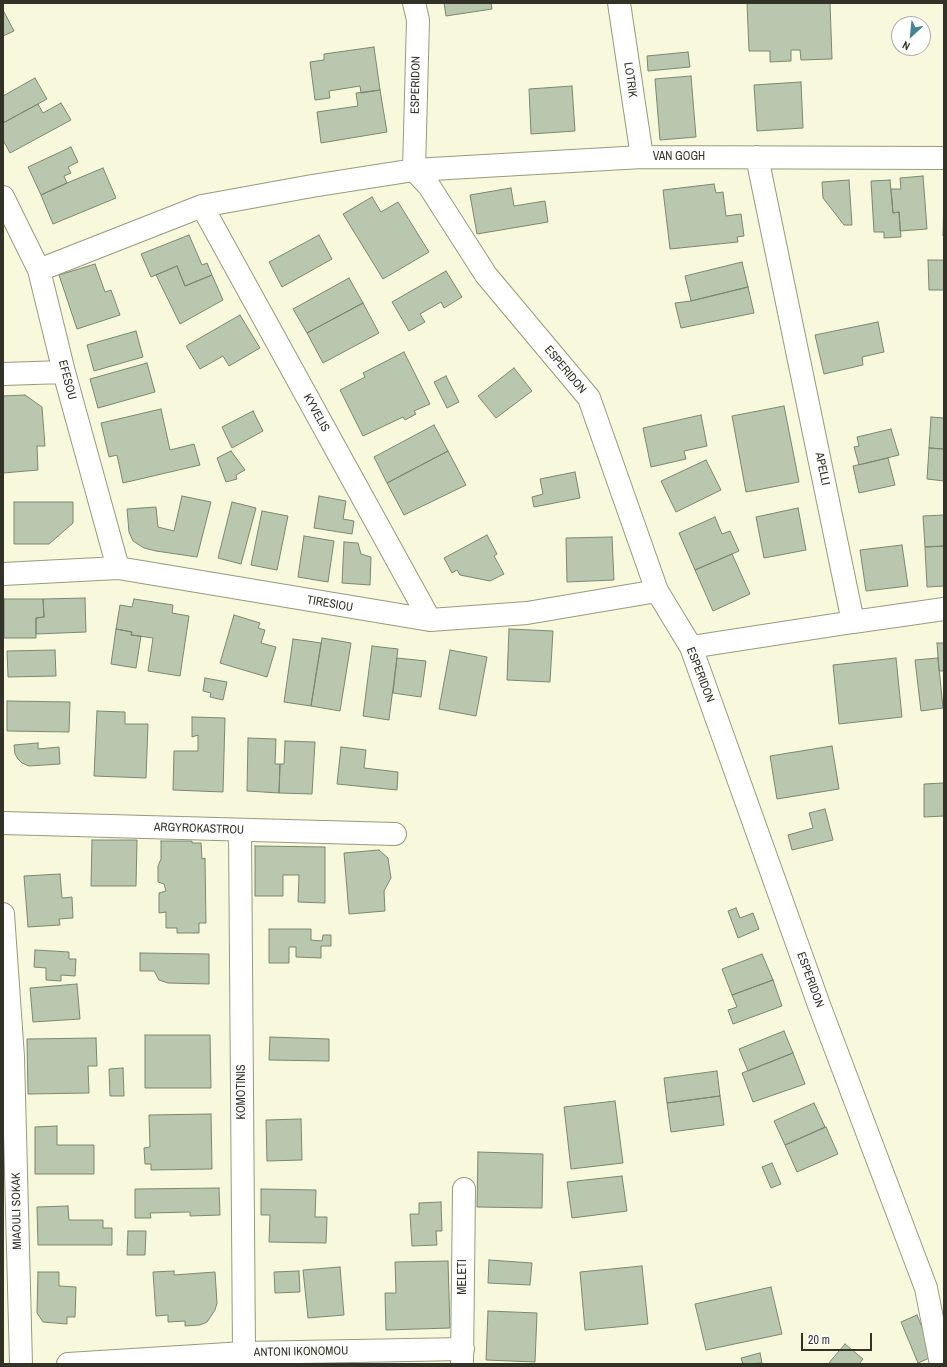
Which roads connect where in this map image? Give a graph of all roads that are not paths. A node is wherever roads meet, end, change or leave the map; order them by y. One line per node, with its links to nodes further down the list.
1 (414, 3): 6 (street, ESPERIDON)
2 (619, 3): 3 (street, LOTRIK)
3 (642, 157): 4 (street, VAN GOGH); 6 (street, VAN GOGH)
4 (758, 157): 5 (street, VAN GOGH); 17 (street, APELLI)
5 (944, 158)
6 (414, 170): 8 (street, VAN GOGH); 14 (street, ESPERIDON)
7 (3, 197): 9 (street, EFESOU)
8 (202, 206): 9 (street, VAN GOGH); 16 (street, KYVELIS)
9 (39, 270): 10 (street, EFESOU)
10 (64, 372): 11 (street); 12 (street, EFESOU)
11 (3, 374)
12 (118, 568): 13 (street, TIRESIOU); 16 (street, TIRESIOU)
13 (3, 574)
14 (657, 591): 16 (street, TIRESIOU); 18 (street, ESPERIDON)
15 (944, 609): 17 (street)
16 (430, 620)
17 (853, 622): 18 (street)
18 (691, 647): 29 (street, ESPERIDON)
19 (3, 823): 20 (street, ARGYROKASTROU)
20 (240, 830): 21 (street, ARGYROKASTROU); 25 (street, KOMOTINIS)
21 (395, 834)
22 (3, 914): 23 (street, MIAOULI SOKAK)
23 (8, 1057): 27 (street, MIAOULI SOKAK)
24 (464, 1189): 26 (street, MELETI)
25 (244, 1353): 26 (street, ANTONI IKONOMOU); 28 (street, ANTONI IKONOMOU)
26 (463, 1356)
27 (21, 1364)
28 (68, 1364)
29 (941, 1364)

